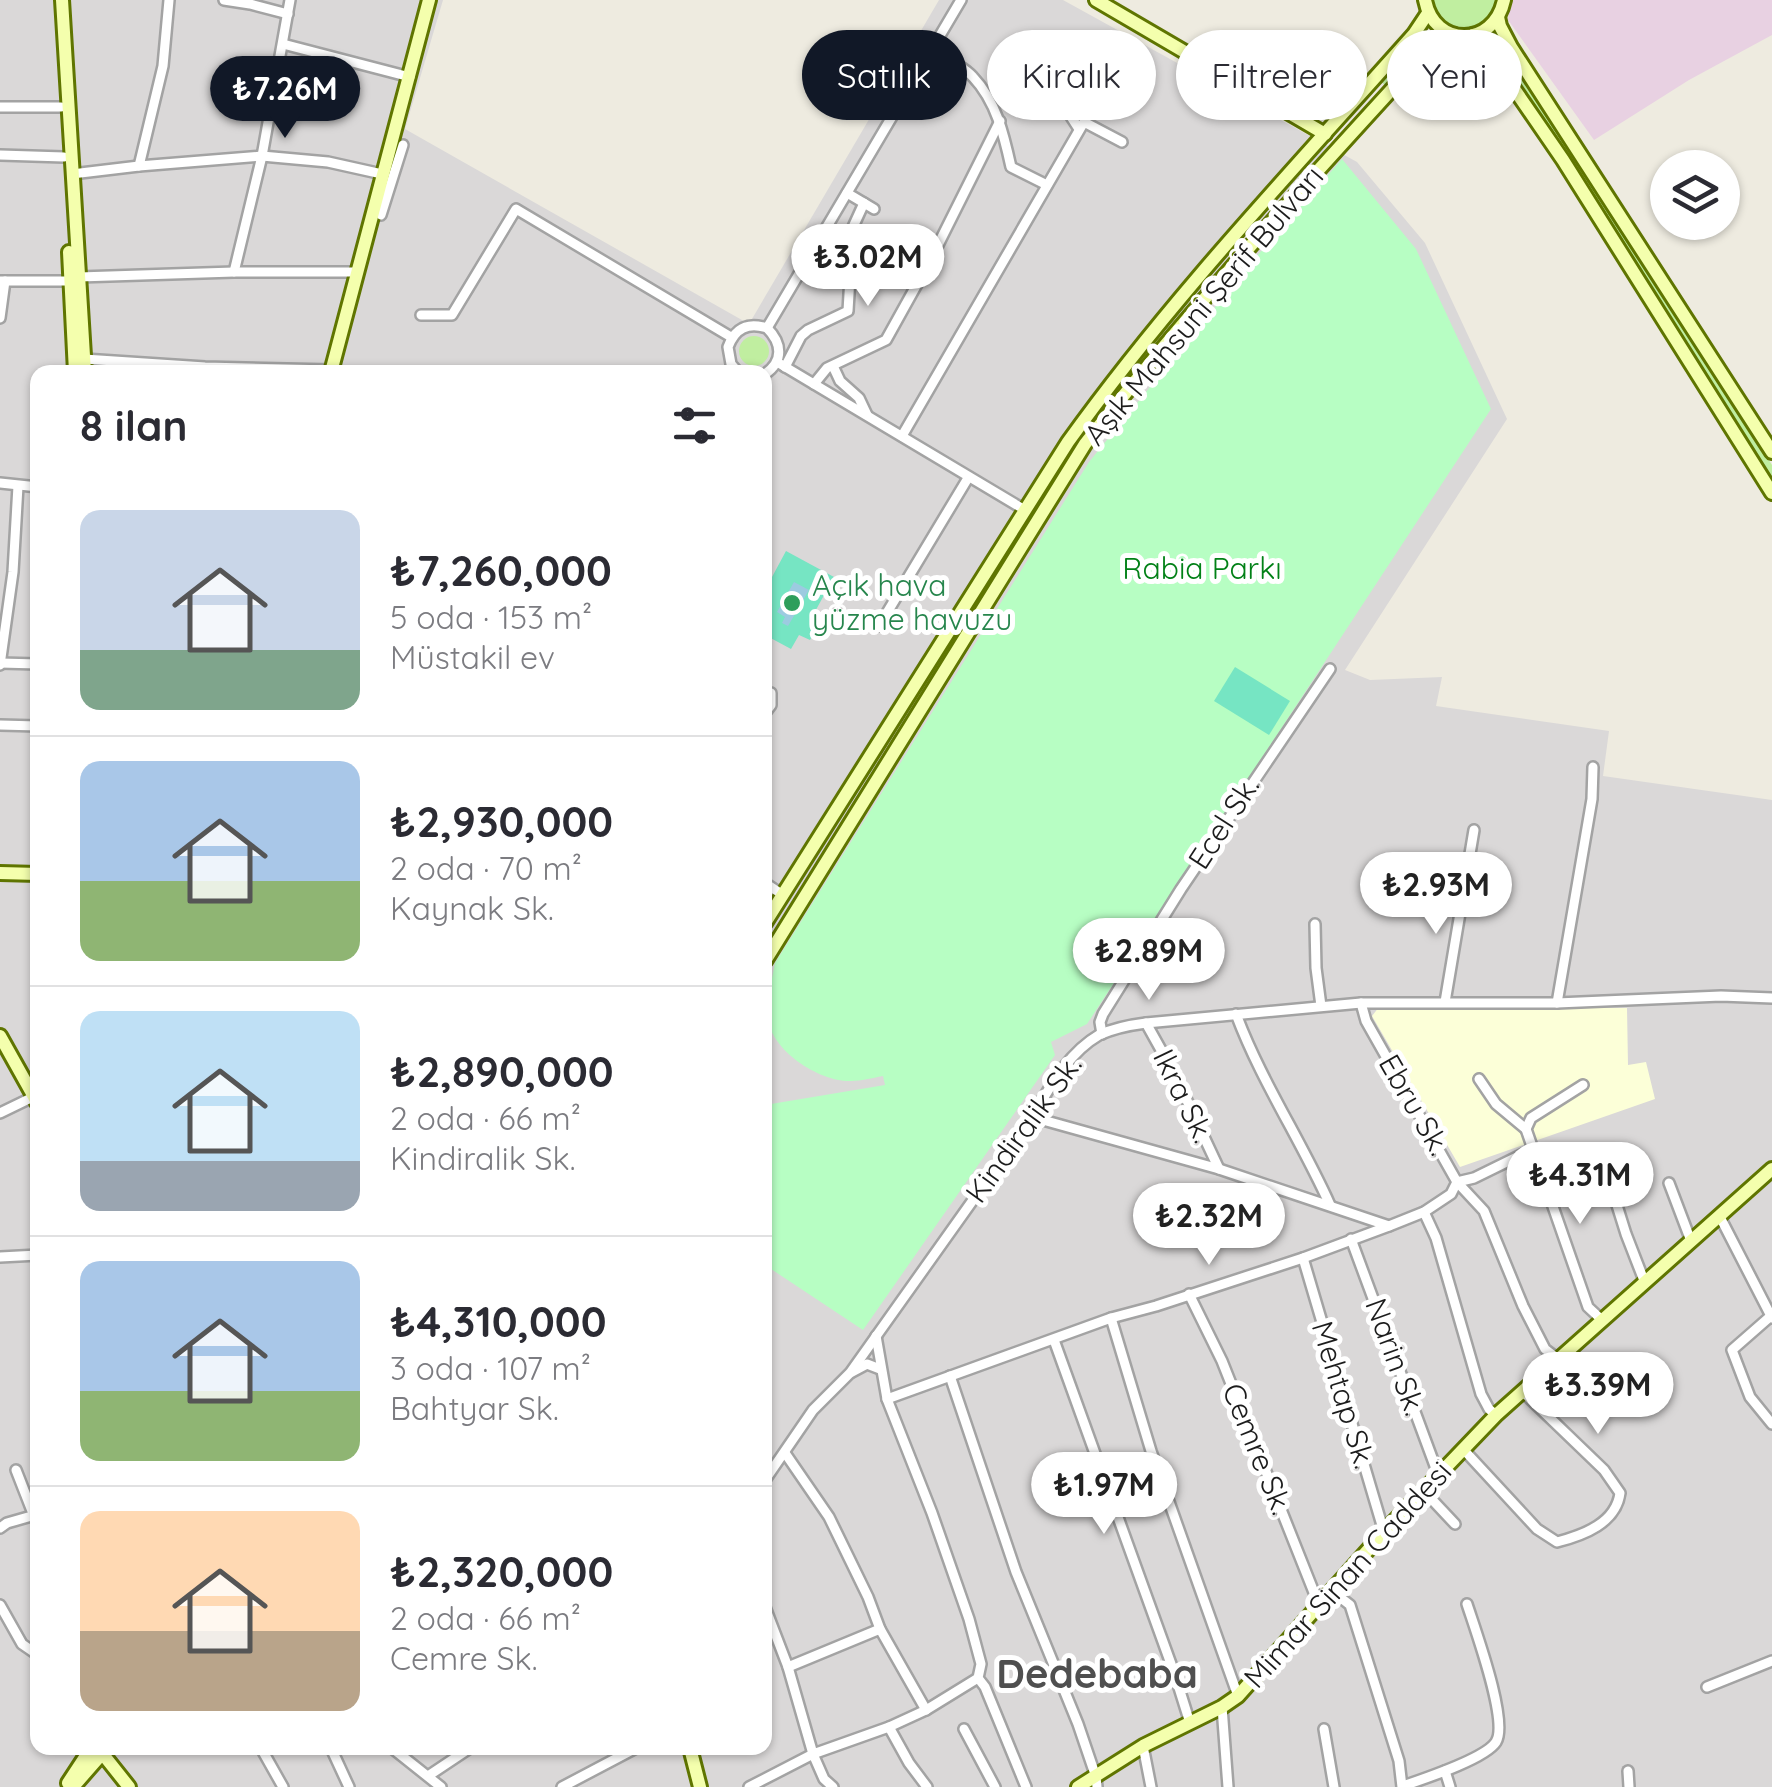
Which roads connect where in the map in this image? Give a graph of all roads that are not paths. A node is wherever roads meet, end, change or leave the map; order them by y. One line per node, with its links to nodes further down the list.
1 (54, 0): 22 (main road)
2 (62, 0): 33 (main road)
3 (169, 0): 32 (street)
4 (224, 0): 11 (street)
5 (290, 0): 11 (street)
6 (429, 0): 18 (main road)
7 (961, 0): 13 (street)
8 (1096, 0): 26 (main road)
9 (1504, 0): 12 (main road)
10 (1426, 6): 14 (main road); 26 (main road, Aşık Mahsuni Şerif Bulvarı)
11 (288, 14): 16 (street)
12 (1498, 16): 15 (main road); 56 (main road)
13 (943, 30)
14 (1445, 30)
15 (1484, 30)
16 (282, 44): 18 (street); 31 (street)
17 (967, 72): 24 (street)
18 (410, 77): 34 (main road)
19 (1387, 94): 77 (main road, Aşık Mahsuni Şerif Bulvarı)
20 (1522, 101): 61 (main road)
21 (0, 107): 22 (street)
22 (61, 107): 30 (main road)
23 (890, 120): 36 (street)
24 (1000, 121): 35 (street); 51 (street)
25 (1081, 125): 25 (street); 27 (street); 35 (street)
26 (1325, 134): 62 (main road, Aşık Mahsuni Şerif Bulvarı)
27 (1122, 142)
28 (403, 145): 37 (street)
29 (0, 155): 30 (street)
30 (64, 156): 40 (main road)
31 (262, 156): 32 (street); 34 (street); 38 (street)
32 (139, 166): 33 (street)
33 (72, 174): 40 (main road)
34 (382, 174): 39 (main road)
35 (1047, 184): 55 (street)
36 (847, 193): 44 (street); 46 (street)
37 (381, 214)
38 (234, 272): 39 (street); 40 (street)
39 (357, 272): 49 (main road)
40 (75, 279): 41 (street); 47 (main road); 48 (main road)
41 (3, 281): 43 (street)
42 (421, 316): 45 (street)
43 (0, 318)
44 (767, 328): 45 (street); 46 (street)
45 (732, 337): 50 (street)
46 (781, 364): 52 (street); 53 (street)
47 (75, 365)
48 (84, 365)
49 (334, 365)
50 (734, 365)
51 (833, 366): 53 (street); 54 (street)
52 (772, 370)
53 (814, 384): 54 (street)
54 (867, 415): 55 (street)
55 (902, 436): 57 (street)
56 (1772, 452)
57 (968, 478): 62 (street); 63 (street)
58 (0, 483): 59 (street)
59 (18, 486): 60 (street); 64 (street)
60 (30, 487)
61 (1772, 493)
62 (1025, 510): 74 (main road, Aşık Mahsuni Şerif Bulvarı)
63 (879, 626)
64 (0, 664): 65 (street)
65 (30, 664)
66 (1330, 668): 85 (street, Ecel Sk.)
67 (0, 726): 68 (street)
68 (30, 726)
69 (1593, 768): 81 (street)
70 (1474, 830): 79 (street)
71 (0, 872): 72 (main road)
72 (30, 874)
73 (772, 887): 74 (street)
74 (783, 894): 75 (main road, Aşık Mahsuni Şerif Bulvarı)
75 (772, 912)
76 (1315, 924): 82 (street)
77 (772, 950)
78 (1772, 998): 81 (street, Kindiralik Sk.)
79 (1445, 1002): 80 (street, Kindiralik Sk.); 81 (street, Kindiralik Sk.)
80 (1361, 1003): 82 (street, Kindiralik Sk.); 98 (street, Ebru Sk.)
81 (1556, 1003)
82 (1321, 1006): 83 (street, Kindiralik Sk.)
83 (1236, 1014): 84 (street, Kindiralik Sk.); 100 (street)
84 (1146, 1022): 85 (street, Kindiralik Sk.); 97 (street, Ikra Sk.)
85 (1102, 1034): 92 (street, Kindiralik Sk.)
86 (1, 1040): 89 (main road)
87 (1479, 1079): 93 (street)
88 (1584, 1084): 93 (street)
89 (30, 1090)
90 (30, 1102): 91 (street)
91 (0, 1113)
92 (1032, 1116): 97 (street); 114 (street, Kindiralik Sk.)
93 (1526, 1129): 94 (street)
94 (1533, 1149): 98 (street); 113 (street)
95 (1600, 1151): 109 (street)
96 (1772, 1168): 102 (main road, Mimar Sinan Caddesi)
97 (1219, 1169): 100 (street)
98 (1457, 1182): 101 (street); 116 (street, Ebru Sk.)
99 (1669, 1183): 105 (street)
100 (1330, 1205): 103 (street)
101 (1424, 1212): 103 (street); 122 (street)
102 (1720, 1216): 105 (main road, Mimar Sinan Caddesi); 111 (street)
103 (1389, 1226): 104 (street)
104 (1351, 1240): 108 (street); 128 (street, Narin Sk.)
105 (1692, 1240): 109 (main road, Mimar Sinan Caddesi)
106 (30, 1256): 107 (street)
107 (0, 1258)
108 (1302, 1258): 110 (street); 134 (street, Mehtap Sk.)
109 (1646, 1283): 113 (main road, Mimar Sinan Caddesi)
110 (1189, 1294): 112 (street); 138 (street, Cemre Sk.)
111 (1772, 1316): 123 (street)
112 (1111, 1318): 115 (street); 146 (street)
113 (1602, 1321): 116 (main road, Mimar Sinan Caddesi)
114 (876, 1336): 117 (street); 118 (street, Kindiralik Sk.)
115 (1054, 1340): 119 (street); 149 (street)
116 (1558, 1359): 120 (main road, Mimar Sinan Caddesi)
117 (880, 1370): 118 (street); 121 (street)
118 (850, 1374): 125 (street, Kindiralik Sk.)
119 (950, 1376): 121 (street); 167 (street)
120 (1522, 1390): 122 (main road, Mimar Sinan Caddesi); 124 (street)
121 (887, 1399): 144 (street)
122 (1496, 1415): 124 (main road, Mimar Sinan Caddesi)
123 (1772, 1424)
124 (1463, 1449): 128 (main road, Mimar Sinan Caddesi)
125 (786, 1453): 127 (street, Kindiralik Sk.); 140 (street)
126 (16, 1470): 130 (street)
127 (772, 1471)
128 (1438, 1474): 129 (main road, Mimar Sinan Caddesi)
129 (1424, 1491): 132 (street); 134 (main road, Mimar Sinan Caddesi)
130 (30, 1502)
131 (30, 1517): 133 (street)
132 (1456, 1524)
133 (0, 1528)
134 (1384, 1532): 135 (main road, Mimar Sinan Caddesi)
135 (1332, 1590): 138 (main road, Mimar Sinan Caddesi); 185 (street)
136 (0, 1604): 141 (street)
137 (1468, 1604): 164 (street)
138 (1320, 1605): 146 (main road, Mimar Sinan Caddesi)
139 (772, 1625): 143 (street)
140 (880, 1629): 143 (street); 148 (street)
141 (30, 1649)
142 (1772, 1661): 145 (street)
143 (788, 1667): 154 (street)
144 (978, 1678): 148 (street); 180 (street)
145 (1707, 1687)
146 (1238, 1696): 147 (main road, Mimar Sinan Caddesi)
147 (1222, 1707): 149 (main road, Mimar Sinan Caddesi); 183 (street)
148 (926, 1710): 150 (street)
149 (1190, 1723): 153 (main road, Mimar Sinan Caddesi)
150 (889, 1727): 154 (street); 178 (street)
151 (964, 1728): 179 (street)
152 (1324, 1729): 184 (street)
153 (1143, 1746): 167 (main road, Mimar Sinan Caddesi); 182 (street)
154 (813, 1754): 176 (street); 177 (street)
155 (94, 1755): 168 (main road)
156 (96, 1755): 169 (main road)
157 (105, 1755): 170 (main road)
158 (265, 1755): 171 (street)
159 (334, 1755): 172 (street)
160 (401, 1755): 166 (street)
161 (460, 1755): 166 (street)
162 (623, 1755): 174 (street)
163 (692, 1755): 175 (main road)
164 (1445, 1771): 185 (street); 186 (street)
165 (1628, 1771): 187 (street)
166 (428, 1776): 173 (street)
167 (1096, 1782): 181 (main road, Mimar Sinan Caddesi)
168 (65, 1787)
169 (74, 1787)
170 (129, 1787)
171 (284, 1787)
172 (349, 1787)
173 (441, 1787)
174 (562, 1787)
175 (700, 1787)
176 (749, 1787)
177 (833, 1787)
178 (927, 1787)
179 (995, 1787)
180 (1026, 1787)
181 (1078, 1787)
182 (1150, 1787)
183 (1228, 1787)
184 (1334, 1787)
185 (1403, 1787)
186 (1450, 1787)
187 (1629, 1787)

